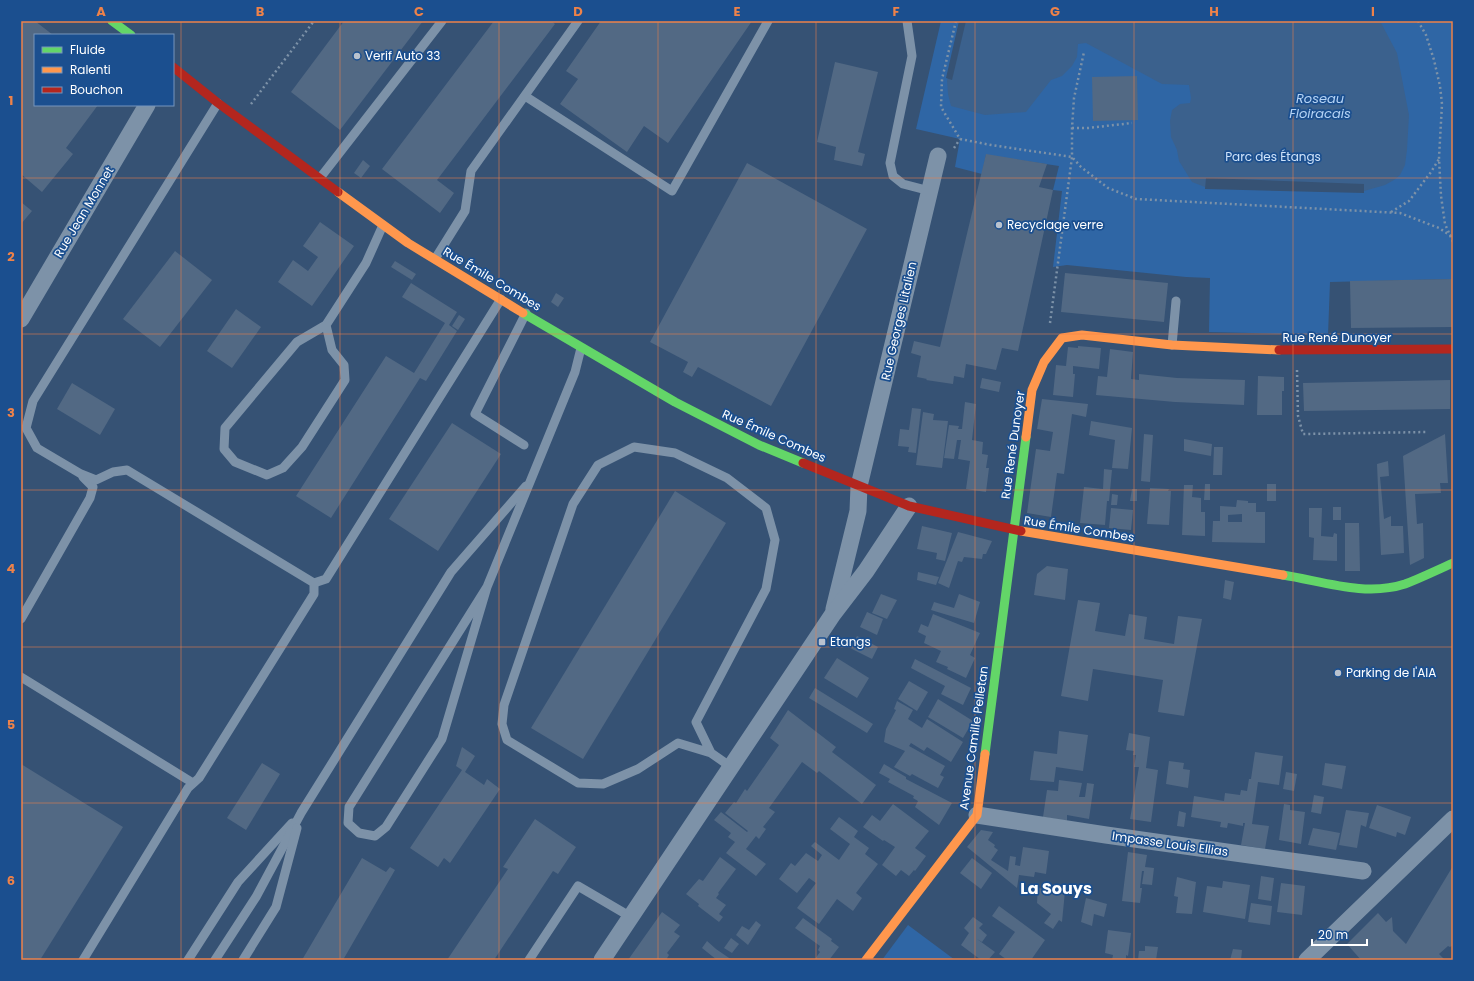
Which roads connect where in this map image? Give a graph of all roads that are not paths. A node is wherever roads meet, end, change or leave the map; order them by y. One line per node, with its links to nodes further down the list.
1 (112, 21): 6 (street)
2 (442, 21): 12 (lane)
3 (578, 21): 8 (lane)
4 (768, 21): 8 (lane)
5 (907, 21): 13 (lane)
6 (130, 34)
7 (174, 68): 9 (street, Rue Émile Combes)
8 (525, 96): 15 (lane)
9 (218, 103): 12 (street, Rue Émile Combes); 25 (lane)
10 (146, 106): 19 (street, Rue Jean Monnet)
11 (938, 156): 13 (street, Rue Georges Litalien)
12 (320, 178): 14 (street, Rue Émile Combes)
13 (930, 191): 27 (street, Rue Georges Litalien)
14 (384, 225): 15 (street, Rue Émile Combes); 20 (lane)
15 (435, 259): 16 (street, Rue Émile Combes)
16 (502, 299): 18 (street, Rue Émile Combes); 31 (lane)
17 (1176, 301): 21 (lane)
18 (526, 313): 22 (street, Rue Émile Combes); 24 (lane)
19 (21, 319)
20 (326, 325): 20 (lane)
21 (1172, 345): 23 (street, Rue René Dunoyer); 29 (street, Rue René Dunoyer)
22 (581, 347): 26 (lane); 27 (street, Rue Émile Combes)
23 (1453, 349)
24 (524, 445)
25 (81, 474): 31 (lane); 34 (lane)
26 (531, 481): 32 (lane); 39 (lane)
27 (859, 486): 28 (street, Rue Émile Combes); 33 (street, Rue Georges Litalien)
28 (909, 506): 29 (street, Rue Émile Combes); 33 (street)
29 (1013, 530): 30 (street, Rue Émile Combes); 40 (street, Avenue Camille Pelletan)
30 (1453, 563)
31 (314, 583): 38 (lane)
32 (487, 588): 32 (lane)
33 (833, 614): 37 (street)
34 (21, 619)
35 (21, 676): 38 (lane)
36 (711, 754): 36 (lane); 37 (lane)
37 (731, 767): 43 (street)
38 (193, 783): 44 (lane)
39 (301, 813): 45 (lane); 46 (lane); 47 (lane)
40 (977, 815): 42 (street, Impasse Louis Ellias); 50 (street, Avenue Camille Pelletan)
41 (1453, 819): 51 (street)
42 (1363, 871)
43 (631, 917): 48 (lane); 49 (street)
44 (83, 960)
45 (188, 960)
46 (215, 960)
47 (243, 960)
48 (529, 960)
49 (602, 960)
50 (866, 960)
51 (1307, 960)

